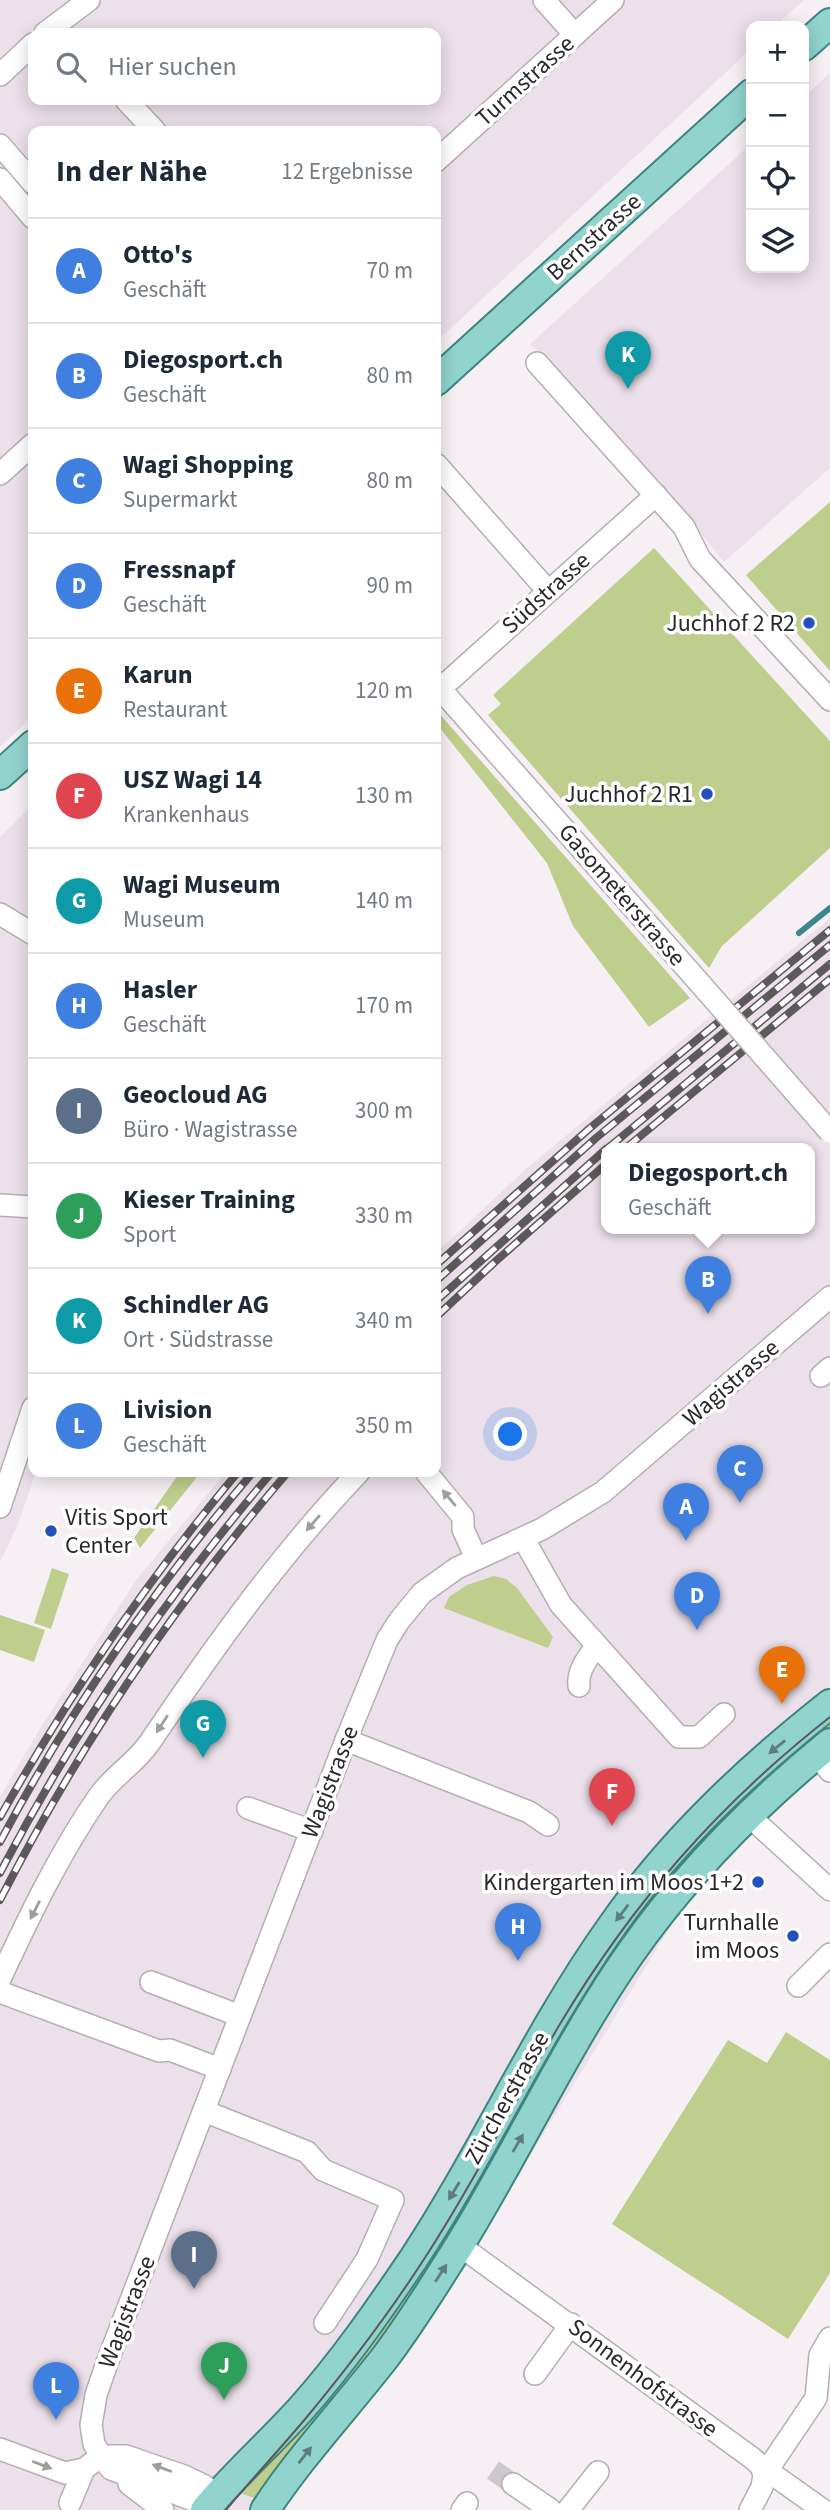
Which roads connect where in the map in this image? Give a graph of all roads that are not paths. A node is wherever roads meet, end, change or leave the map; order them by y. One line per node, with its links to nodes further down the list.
1 (89, 0): 5 (street)
2 (544, 0): 6 (street)
3 (613, 0): 6 (street, Turmstrasse)
4 (830, 23): 7 (main road)
5 (58, 28)
6 (575, 35): 14 (street, Turmstrasse)
7 (809, 42)
8 (28, 49): 9 (street)
9 (0, 75)
10 (746, 99): 19 (main road, Bernstrasse)
11 (131, 105): 12 (street)
12 (150, 126)
13 (0, 145): 15 (street)
14 (441, 156)
15 (28, 177)
16 (0, 179): 17 (street)
17 (28, 212)
18 (537, 363): 23 (street)
19 (441, 375)
20 (28, 449): 22 (street)
21 (441, 470): 24 (street)
22 (0, 474)
23 (656, 495): 24 (street, Südstrasse); 27 (street)
24 (548, 591): 25 (street, Südstrasse)
25 (441, 685)
26 (441, 692): 32 (street, Gasometerstrasse, bridge)
27 (830, 700)
28 (28, 750): 29 (main road)
29 (0, 775)
30 (0, 914): 31 (street)
31 (28, 931)
32 (830, 1132)
33 (0, 1205): 34 (street)
34 (28, 1207)
35 (830, 1297): 40 (street, Wagistrasse)
36 (28, 1423): 39 (street)
37 (354, 1477): 54 (street, one-way to 54)
38 (430, 1477): 41 (street, one-way to 38)
39 (0, 1507)
40 (523, 1538): 41 (street, Wagistrasse); 42 (street)
41 (476, 1558): 46 (street, Wagistrasse)
42 (597, 1646): 43 (street); 45 (street)
43 (579, 1686)
44 (830, 1704): 72 (main road, Zürcherstrasse, one-way to 72)
45 (724, 1714)
46 (346, 1740): 50 (street); 51 (street, Wagistrasse)
47 (825, 1756): 49 (main road, Zürcherstrasse)
48 (248, 1808): 51 (street)
49 (748, 1815): 52 (street); 61 (main road, Zürcherstrasse, one-way to 49)
50 (548, 1825)
51 (312, 1831): 58 (street, Wagistrasse)
52 (830, 1890)
53 (830, 1954): 56 (street)
54 (0, 1979)
55 (151, 1982): 58 (street)
56 (798, 1986)
57 (0, 1992): 59 (street)
58 (240, 2016): 59 (street, Wagistrasse)
59 (220, 2069): 60 (street, Wagistrasse)
60 (204, 2111): 62 (street); 67 (street, Wagistrasse)
61 (459, 2245): 63 (street, Sonnenhofstrasse); 74 (main road, Zürcherstrasse, one-way to 61)
62 (325, 2323)
63 (571, 2324): 65 (street); 69 (street, Sonnenhofstrasse)
64 (830, 2338): 69 (street)
65 (535, 2374)
66 (0, 2449): 67 (street, one-way to 67)
67 (99, 2465): 71 (street); 72 (street); 73 (street)
68 (598, 2472): 76 (street)
69 (764, 2475): 77 (street); 78 (street, Sonnenhofstrasse)
70 (513, 2484): 75 (street)
71 (70, 2503)
72 (215, 2507)
73 (163, 2510)
74 (265, 2510)
75 (551, 2510)
76 (568, 2510)
77 (750, 2510)
78 (823, 2510)

